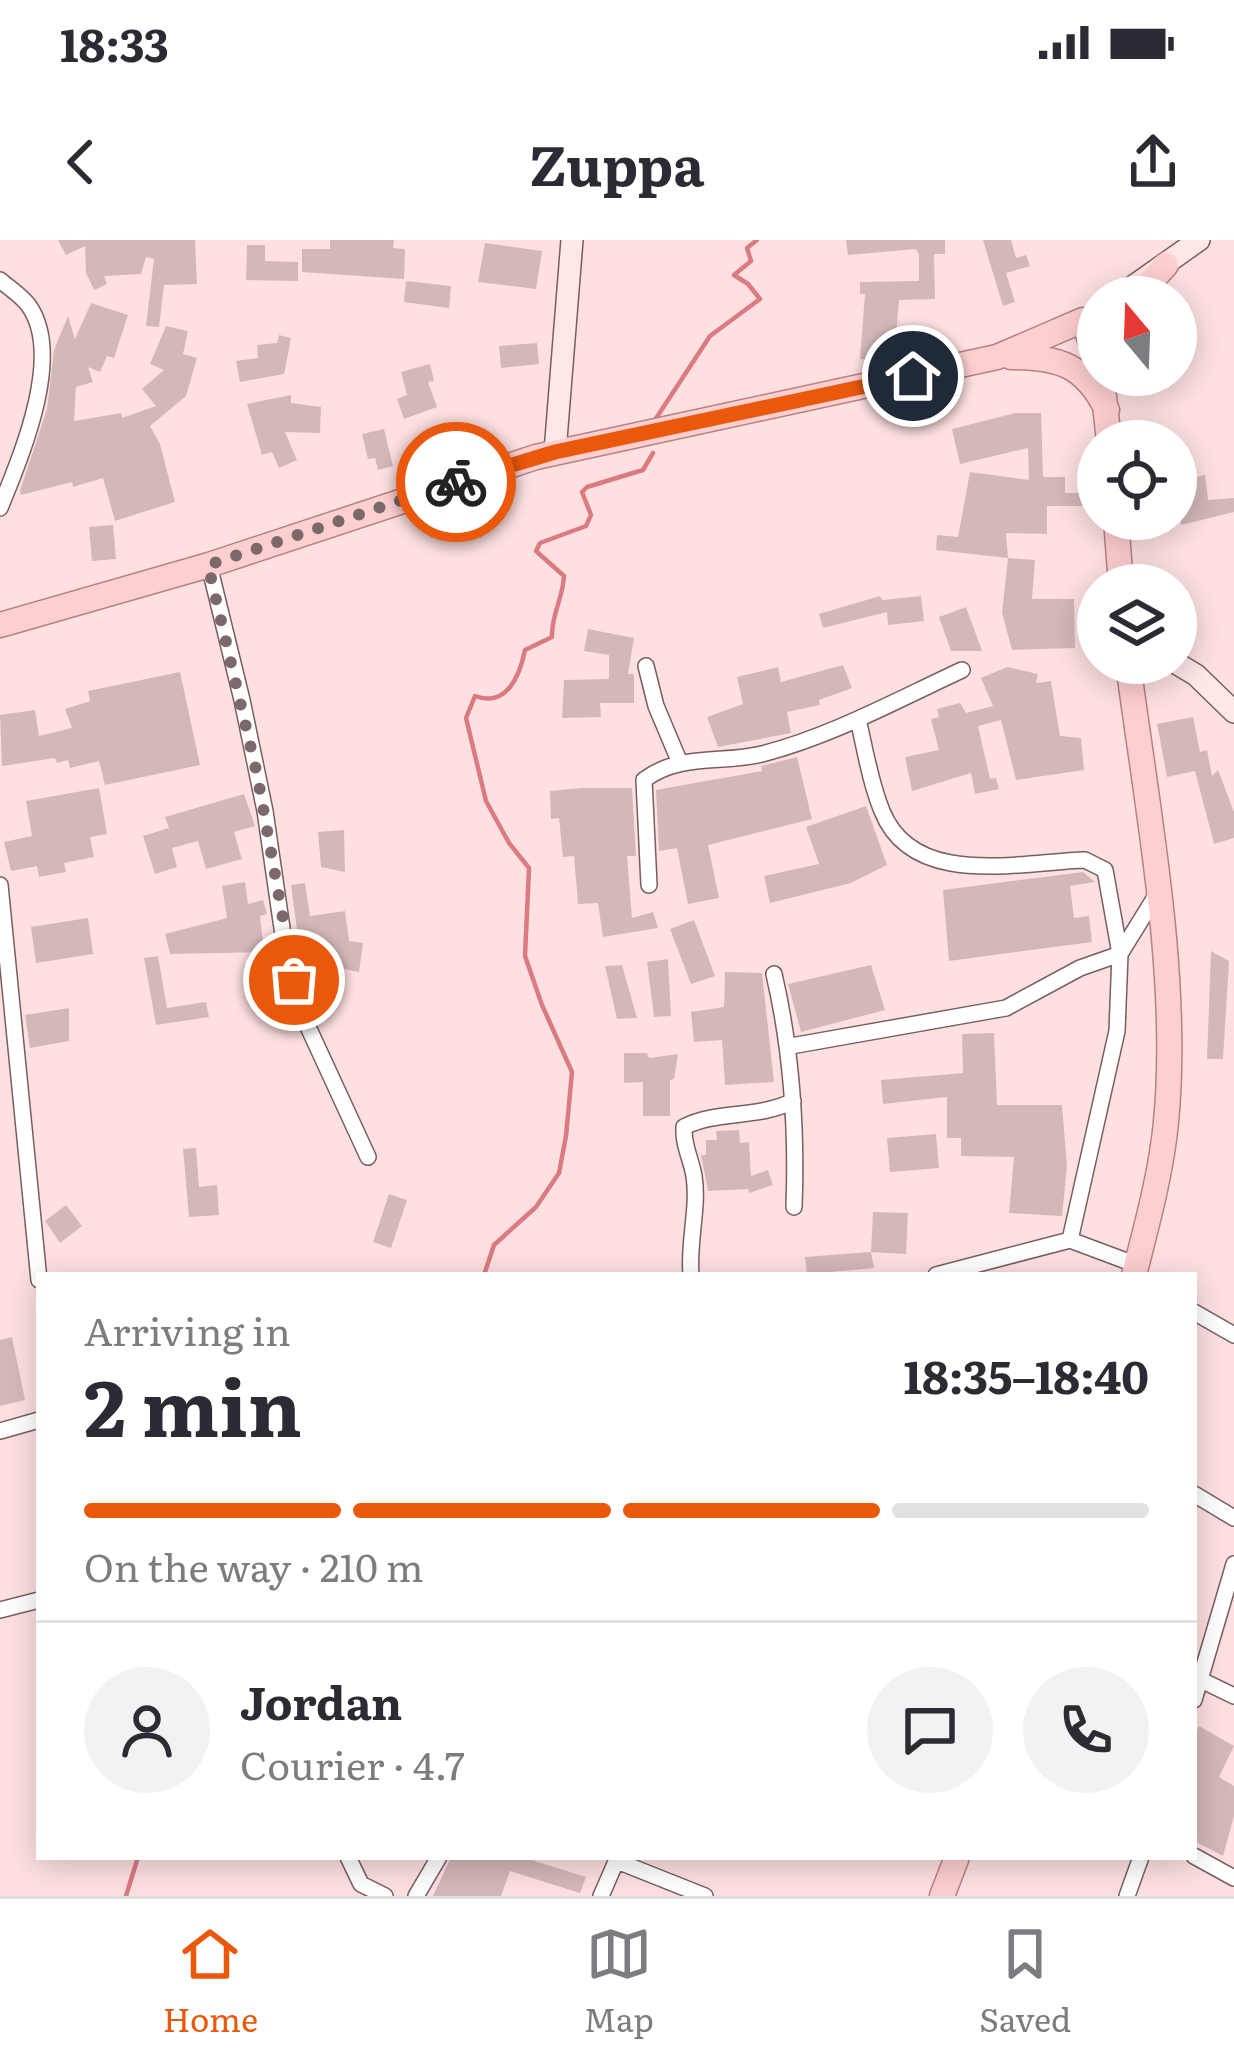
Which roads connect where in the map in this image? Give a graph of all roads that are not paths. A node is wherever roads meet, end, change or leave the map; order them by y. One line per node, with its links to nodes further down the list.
1 (572, 240): 10 (street)
2 (1199, 240): 3 (street)
3 (1166, 265): 4 (street); 5 (main road)
4 (1150, 276)
5 (1156, 276)
6 (0, 280): 11 (street)
7 (1077, 321): 8 (main road)
8 (997, 357): 9 (main road); 10 (main road)
9 (1077, 370)
10 (555, 452): 12 (main road)
11 (0, 508)
12 (208, 565): 13 (main road); 29 (street)
13 (0, 625)
14 (646, 666): 20 (street)
15 (962, 670): 19 (street)
16 (1197, 676): 18 (street)
17 (1131, 684): 23 (main road)
18 (1234, 712)
19 (858, 719): 20 (street); 24 (street)
20 (680, 763): 22 (street)
21 (0, 885): 27 (street)
22 (649, 885)
23 (1157, 894): 24 (street); 32 (main road)
24 (1120, 954): 26 (street); 31 (street)
25 (774, 974): 26 (street)
26 (790, 1046): 28 (street)
27 (8, 1054): 33 (street)
28 (794, 1101): 30 (street); 34 (street)
29 (368, 1157)
30 (794, 1207)
31 (1070, 1240): 32 (street); 35 (street)
32 (1136, 1270)
33 (38, 1272)
34 (691, 1272)
35 (947, 1272)
36 (1197, 1314): 37 (street)
37 (1234, 1335)
38 (36, 1421): 39 (street)
39 (0, 1431)
40 (1197, 1496): 41 (street)
41 (1234, 1518)
42 (1234, 1564): 45 (street)
43 (36, 1601): 44 (street)
44 (0, 1610)
45 (1198, 1679): 46 (street)
46 (1234, 1696)
47 (1197, 1858): 54 (street)
48 (349, 1860): 55 (street)
49 (437, 1860): 56 (street)
50 (618, 1860): 57 (street)
51 (620, 1860): 58 (street)
52 (956, 1860): 59 (main road)
53 (1140, 1860): 60 (street)
54 (1234, 1878)
55 (386, 1896)
56 (416, 1896)
57 (601, 1896)
58 (706, 1896)
59 (942, 1896)
60 (1126, 1896)

